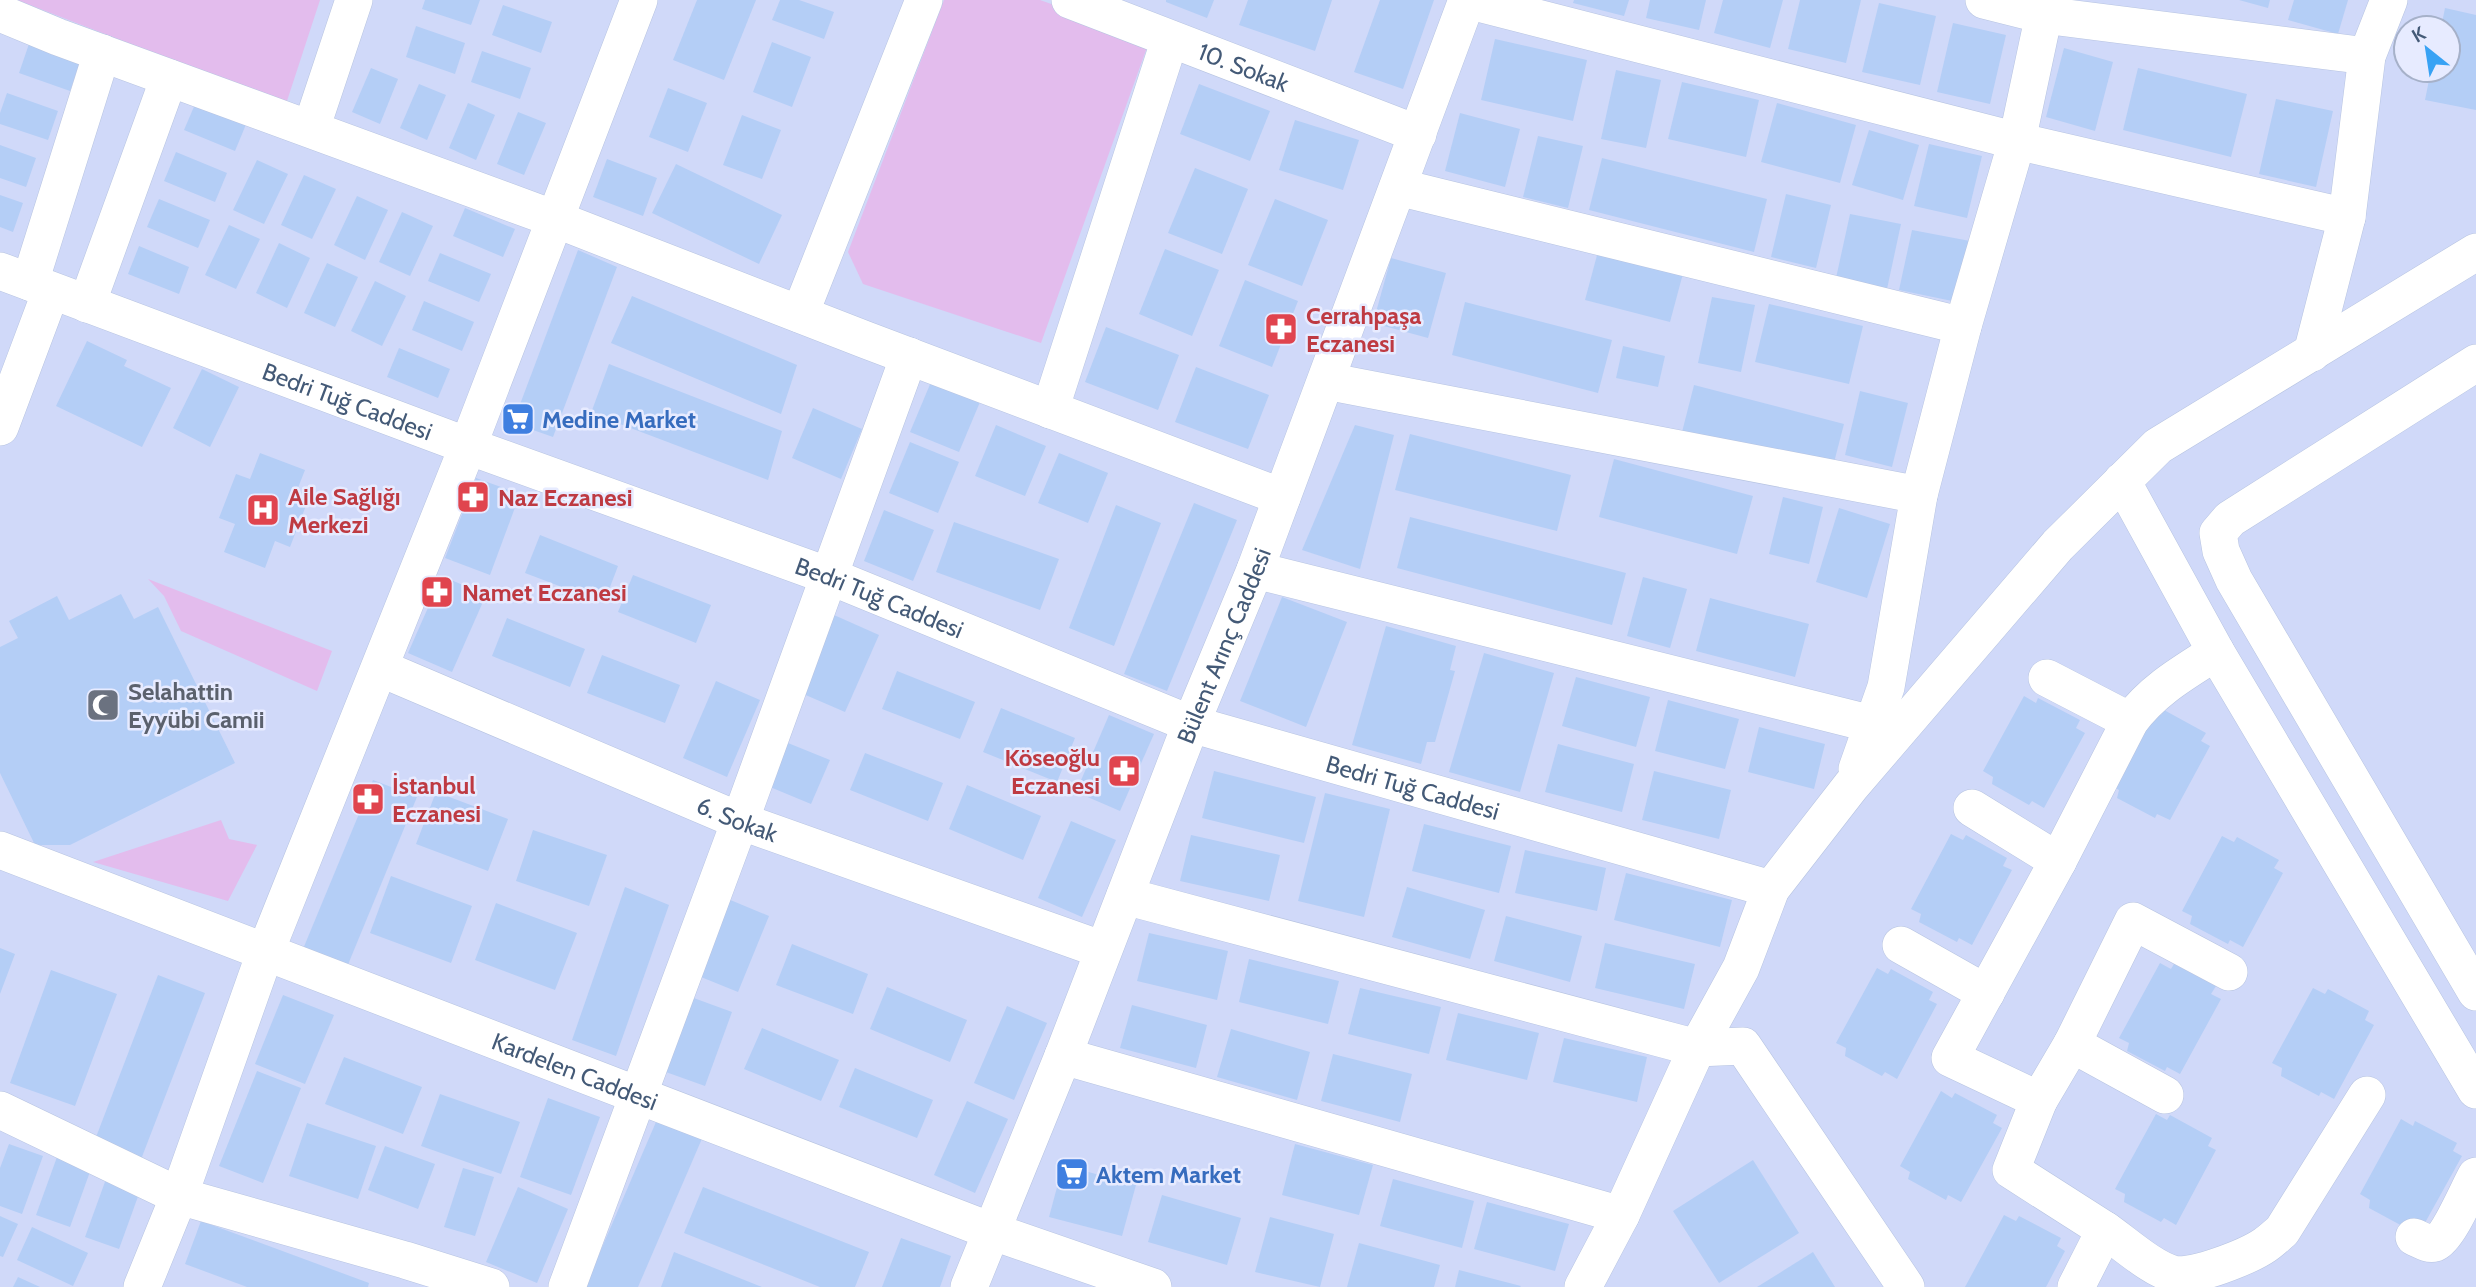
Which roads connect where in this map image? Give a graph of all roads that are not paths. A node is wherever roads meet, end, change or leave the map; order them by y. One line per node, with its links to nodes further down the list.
1 (354, 0): 14 (street)
2 (639, 0): 19 (street)
3 (925, 0): 23 (street)
4 (1070, 0): 10 (street, 10. Sokak)
5 (1467, 0): 15 (street, Bülent Arınç Caddesi); 16 (street)
6 (1984, 0): 8 (street)
7 (2389, 0): 12 (street)
8 (2045, 7): 12 (street); 16 (street)
9 (0, 13): 11 (street)
10 (1170, 39): 15 (street, 10. Sokak); 29 (street)
11 (102, 53): 13 (street); 21 (street)
12 (2367, 56): 18 (street)
13 (169, 78): 14 (street); 22 (street)
14 (310, 130): 19 (street)
15 (1418, 134): 17 (street, Bülent Arınç Caddesi)
16 (2017, 141): 18 (street); 24 (street)
17 (1398, 187): 24 (street); 28 (street, Bülent Arınç Caddesi)
18 (2347, 217): 25 (street)
19 (555, 219): 23 (street); 31 (street)
20 (2476, 252): 25 (street)
21 (27, 281): 22 (street, Bedri Tuğ Caddesi); 30 (street)
22 (87, 304): 31 (street, Bedri Tuğ Caddesi)
23 (800, 314): 26 (street)
24 (1963, 326): 33 (street)
25 (2312, 353): 32 (street)
26 (909, 356): 29 (street); 36 (street)
27 (2476, 363): 52 (street)
28 (1326, 380): 33 (street); 34 (street, Bülent Arınç Caddesi)
29 (1050, 410): 34 (street)
30 (0, 427)
31 (468, 446): 36 (street, Bedri Tuğ Caddesi); 38 (street)
32 (2122, 481): 37 (street); 42 (street)
33 (1919, 495): 42 (street)
34 (1282, 497): 35 (street, Bülent Arınç Caddesi)
35 (1255, 570): 41 (street, Bülent Arınç Caddesi); 42 (street)
36 (829, 576): 41 (street, Bedri Tuğ Caddesi); 44 (street)
37 (2216, 652): 40 (street); 58 (street)
38 (380, 668): 44 (street, 6. Sokak); 51 (street)
39 (2047, 678): 40 (street)
40 (2130, 720): 46 (street)
41 (1191, 724): 47 (street, Bedri Tuğ Caddesi); 48 (street, Bülent Arınç Caddesi)
42 (1887, 726): 47 (street)
43 (1972, 808): 46 (street)
44 (740, 821): 50 (street, 6. Sokak); 61 (street)
45 (0, 850): 51 (street, Kardelen Caddesi)
46 (2058, 861): 54 (street)
47 (1771, 889): 56 (street)
48 (1125, 896): 50 (street, Bülent Arınç Caddesi); 56 (street)
49 (1901, 945): 54 (street)
50 (1103, 950): 57 (street, Bülent Arınç Caddesi)
51 (265, 953): 61 (street, Kardelen Caddesi); 65 (street)
52 (2470, 968)
53 (2229, 972): 55 (street)
54 (1986, 992): 62 (street)
55 (2072, 1044): 59 (street); 62 (street)
56 (1697, 1048): 66 (street); 77 (street)
57 (1063, 1056): 66 (street); 68 (street, Bülent Arınç Caddesi)
58 (2476, 1090)
59 (2165, 1095)
60 (2367, 1096): 67 (street)
61 (639, 1097): 68 (street, Kardelen Caddesi); 73 (street)
62 (2039, 1100): 67 (street)
63 (0, 1110): 65 (street)
64 (2476, 1176): 69 (street)
65 (179, 1196): 70 (street); 71 (street)
66 (1621, 1215): 76 (street)
67 (2105, 1230): 78 (street)
68 (991, 1231): 74 (street, Bülent Arınç Caddesi); 75 (street, Kardelen Caddesi)
69 (2414, 1237)
70 (400, 1273): 72 (street)
71 (142, 1287)
72 (491, 1287)
73 (567, 1287)
74 (969, 1287)
75 (1153, 1287)
76 (1583, 1287)
77 (1906, 1287)
78 (2076, 1287)

